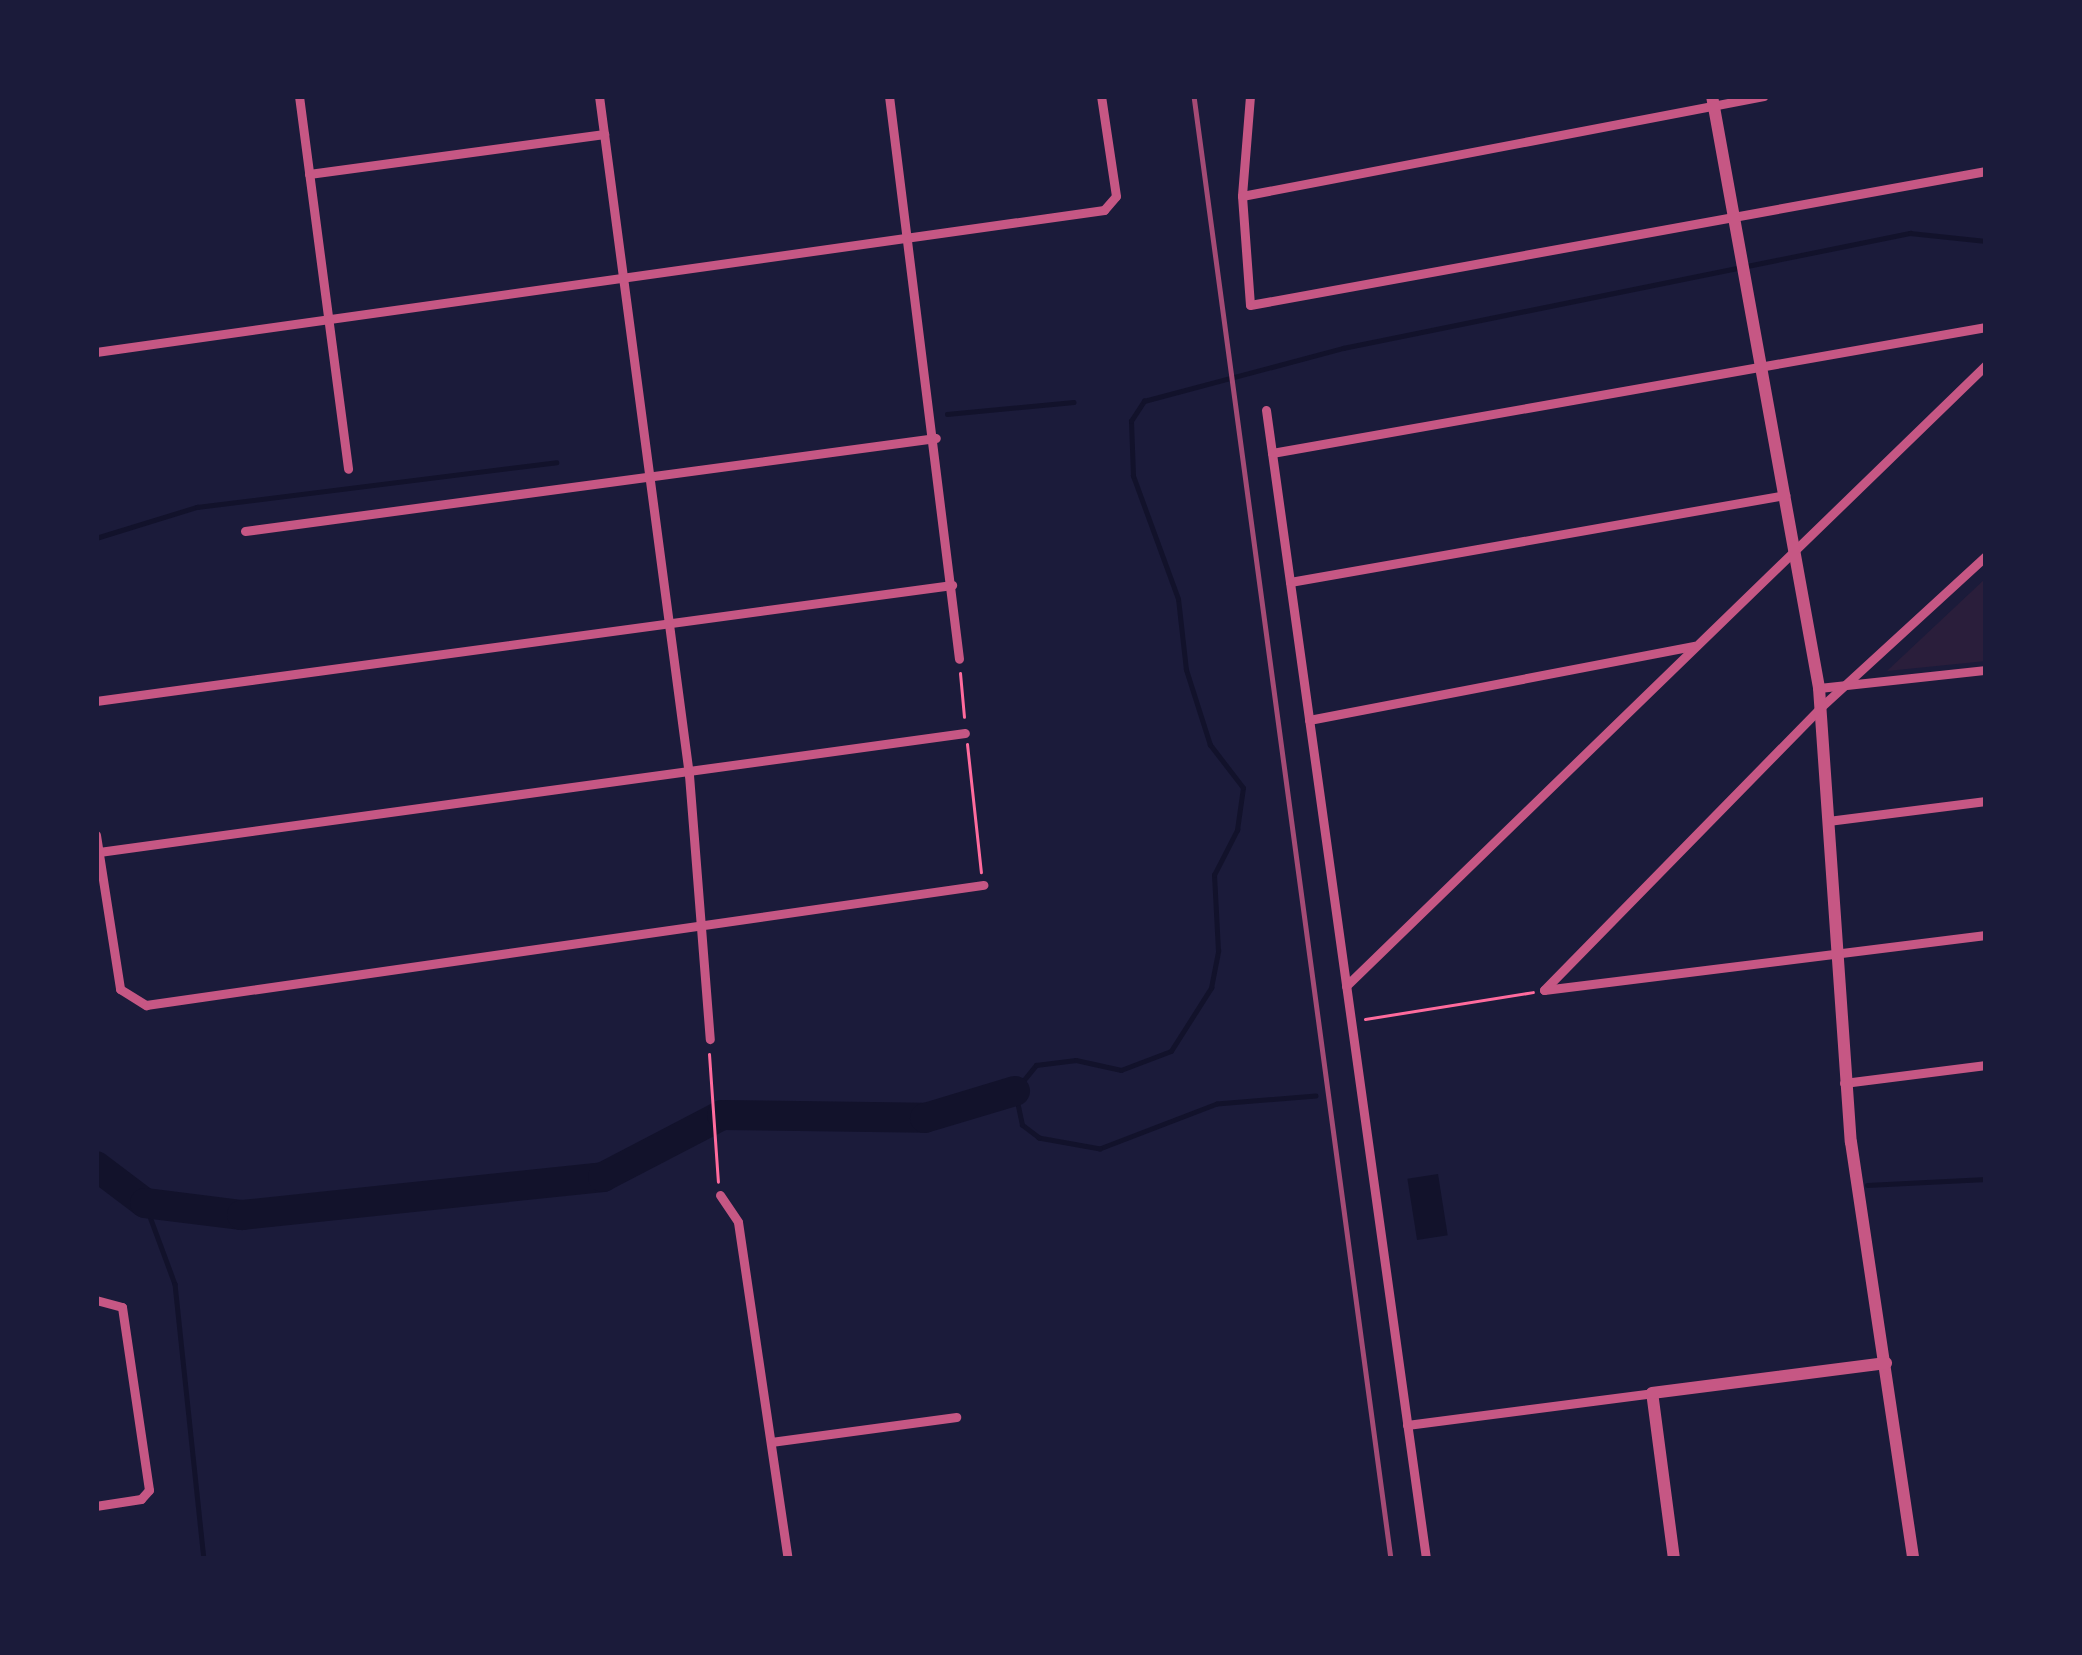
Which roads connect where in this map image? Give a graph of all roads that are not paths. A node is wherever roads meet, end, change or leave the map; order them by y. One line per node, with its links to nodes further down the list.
1 (299, 96): 10 (street)
2 (598, 96): 8 (street)
3 (889, 96): 13 (street)
4 (1101, 96): 13 (street)
5 (1250, 96): 11 (street)
6 (1764, 96): 7 (street)
7 (1713, 100): 11 (street); 12 (street)
8 (604, 134): 10 (street); 14 (street)
9 (1986, 171): 12 (street)
10 (309, 173): 15 (street)
11 (1242, 196): 12 (street)
12 (1735, 218): 18 (street)
13 (907, 239): 14 (street); 21 (street)
14 (620, 278): 15 (street); 24 (street)
15 (329, 318): 17 (street); 23 (street)
16 (1986, 327): 18 (street)
17 (96, 352)
18 (1762, 365): 22 (street); 25 (street)
19 (1986, 365): 27 (street)
20 (1266, 410): 22 (street)
21 (936, 438): 24 (street); 30 (street)
22 (1272, 453): 29 (street)
23 (348, 470)
24 (649, 478): 26 (street); 31 (street)
25 (1785, 495): 27 (street); 29 (street)
26 (245, 531)
27 (1795, 552): 32 (street); 35 (street)
28 (1986, 556): 36 (street)
29 (1290, 582): 39 (street)
30 (952, 585): 31 (street); 33 (street)
31 (668, 623): 37 (street); 41 (street)
32 (1694, 646): 39 (street); 50 (street)
33 (959, 659)
34 (1986, 670): 36 (street)
35 (1819, 688): 36 (street); 38 (street)
36 (1841, 688): 38 (street)
37 (96, 701)
38 (1821, 707): 43 (street); 49 (street)
39 (1309, 720): 50 (street)
40 (965, 733): 41 (street)
41 (689, 775): 45 (street); 47 (street)
42 (1986, 800): 43 (street)
43 (1828, 821): 49 (street)
44 (96, 835): 45 (street)
45 (99, 853): 47 (street)
46 (983, 885): 47 (street)
47 (704, 926): 51 (street)
48 (1986, 935): 49 (street)
49 (1837, 957): 53 (street)
50 (1346, 986): 59 (street)
51 (710, 1039)
52 (1986, 1065): 53 (street)
53 (1844, 1083): 56 (street)
54 (720, 1196): 60 (street)
55 (96, 1300): 61 (street)
56 (1886, 1363): 57 (street); 65 (street)
57 (1652, 1393): 59 (street); 64 (street)
58 (956, 1417): 60 (street)
59 (1407, 1425): 63 (street)
60 (771, 1442): 62 (street)
61 (96, 1506)
62 (788, 1559)
63 (1426, 1559)
64 (1675, 1559)
65 (1913, 1559)

